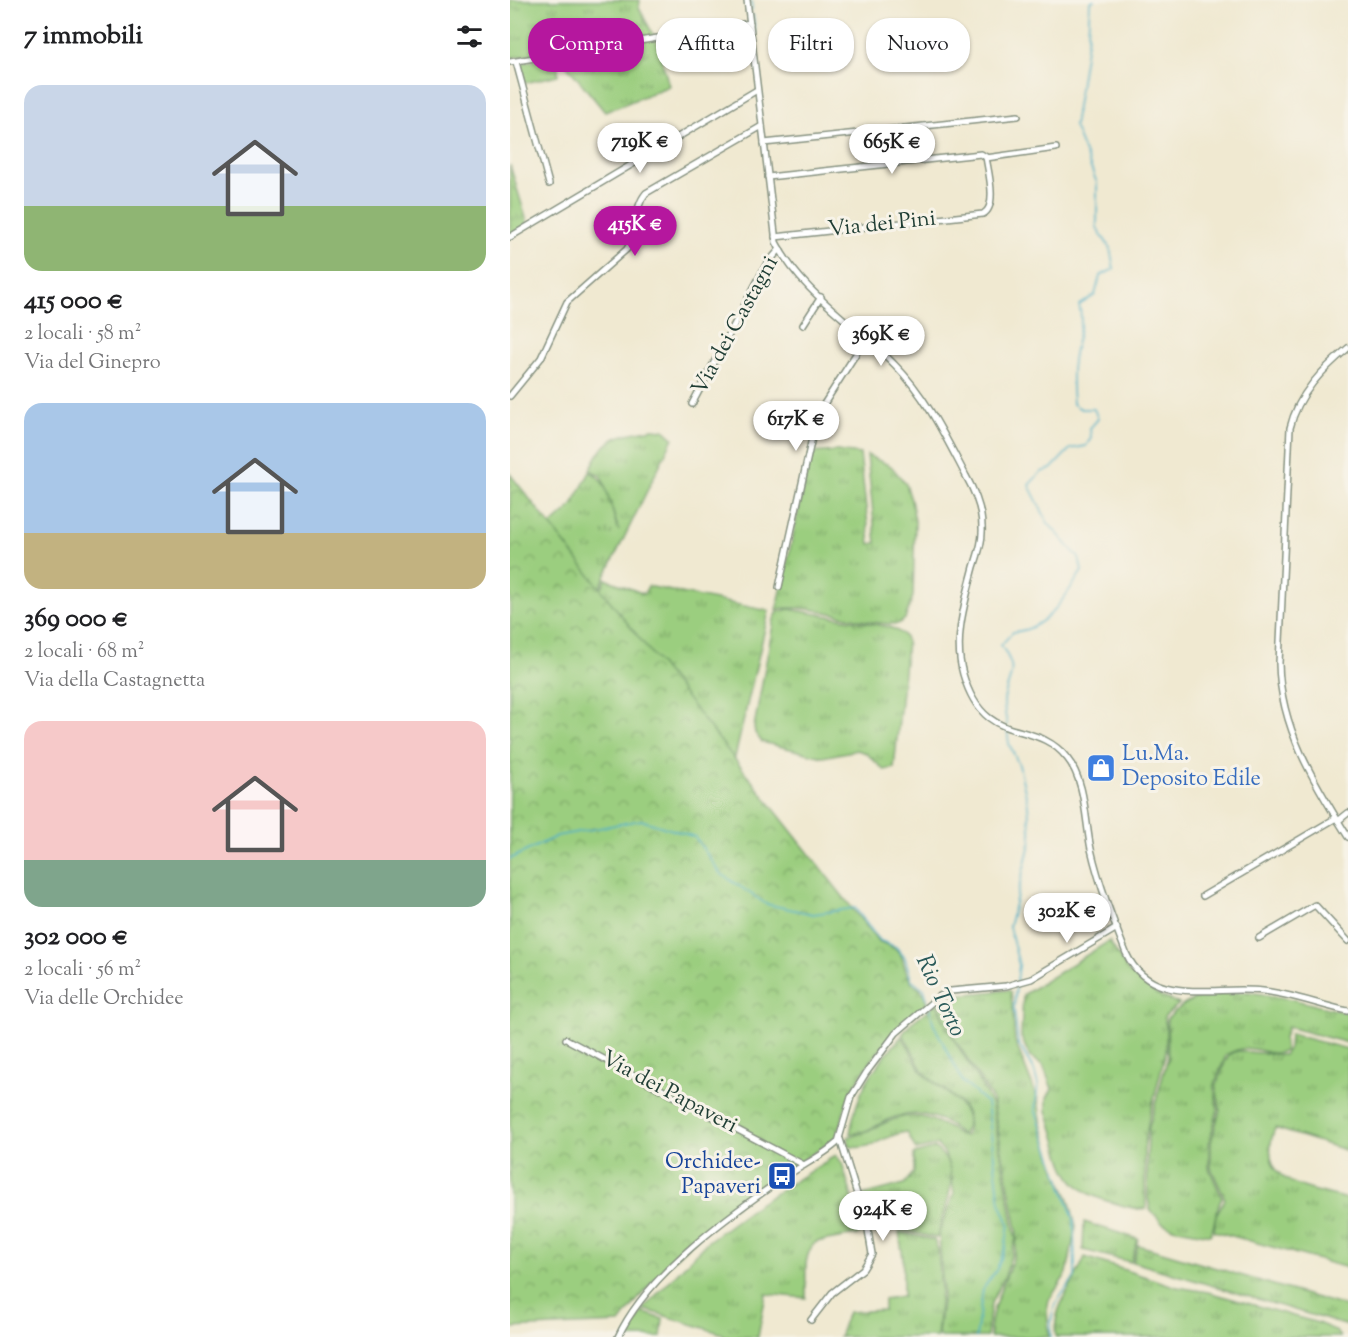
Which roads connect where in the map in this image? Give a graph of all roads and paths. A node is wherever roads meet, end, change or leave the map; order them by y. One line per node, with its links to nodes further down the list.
1 (747, 0): 2 (street)
2 (749, 18)
3 (656, 38): 4 (street)
4 (513, 62): 13 (street)
5 (755, 72): 6 (street)
6 (757, 90): 8 (street); 14 (street)
7 (1018, 116): 9 (street)
8 (762, 126): 9 (street); 21 (street)
9 (764, 143): 12 (street)
10 (1056, 148): 11 (street)
11 (986, 158): 12 (street); 15 (street, Via dei Pini)
12 (768, 177): 15 (street)
13 (549, 184)
14 (510, 237)
15 (775, 237): 16 (street)
16 (780, 249): 17 (street); 22 (street, Via dei Castagni)
17 (821, 297): 18 (street); 19 (street)
18 (803, 325)
19 (866, 338): 23 (street); 28 (street)
20 (1348, 348): 25 (street)
21 (510, 396)
22 (692, 404)
23 (779, 587)
24 (1348, 813): 25 (street)
25 (1337, 819): 26 (street); 27 (street)
26 (1348, 837)
27 (1203, 896)
28 (1117, 928): 31 (street); 33 (street)
29 (1259, 938): 30 (street)
30 (1348, 941)
31 (1348, 1011)
32 (566, 1039): 34 (street, Via dei Papaveri)
33 (840, 1139): 34 (street); 35 (street)
34 (804, 1165): 36 (street)
35 (811, 1320)
36 (618, 1337)

